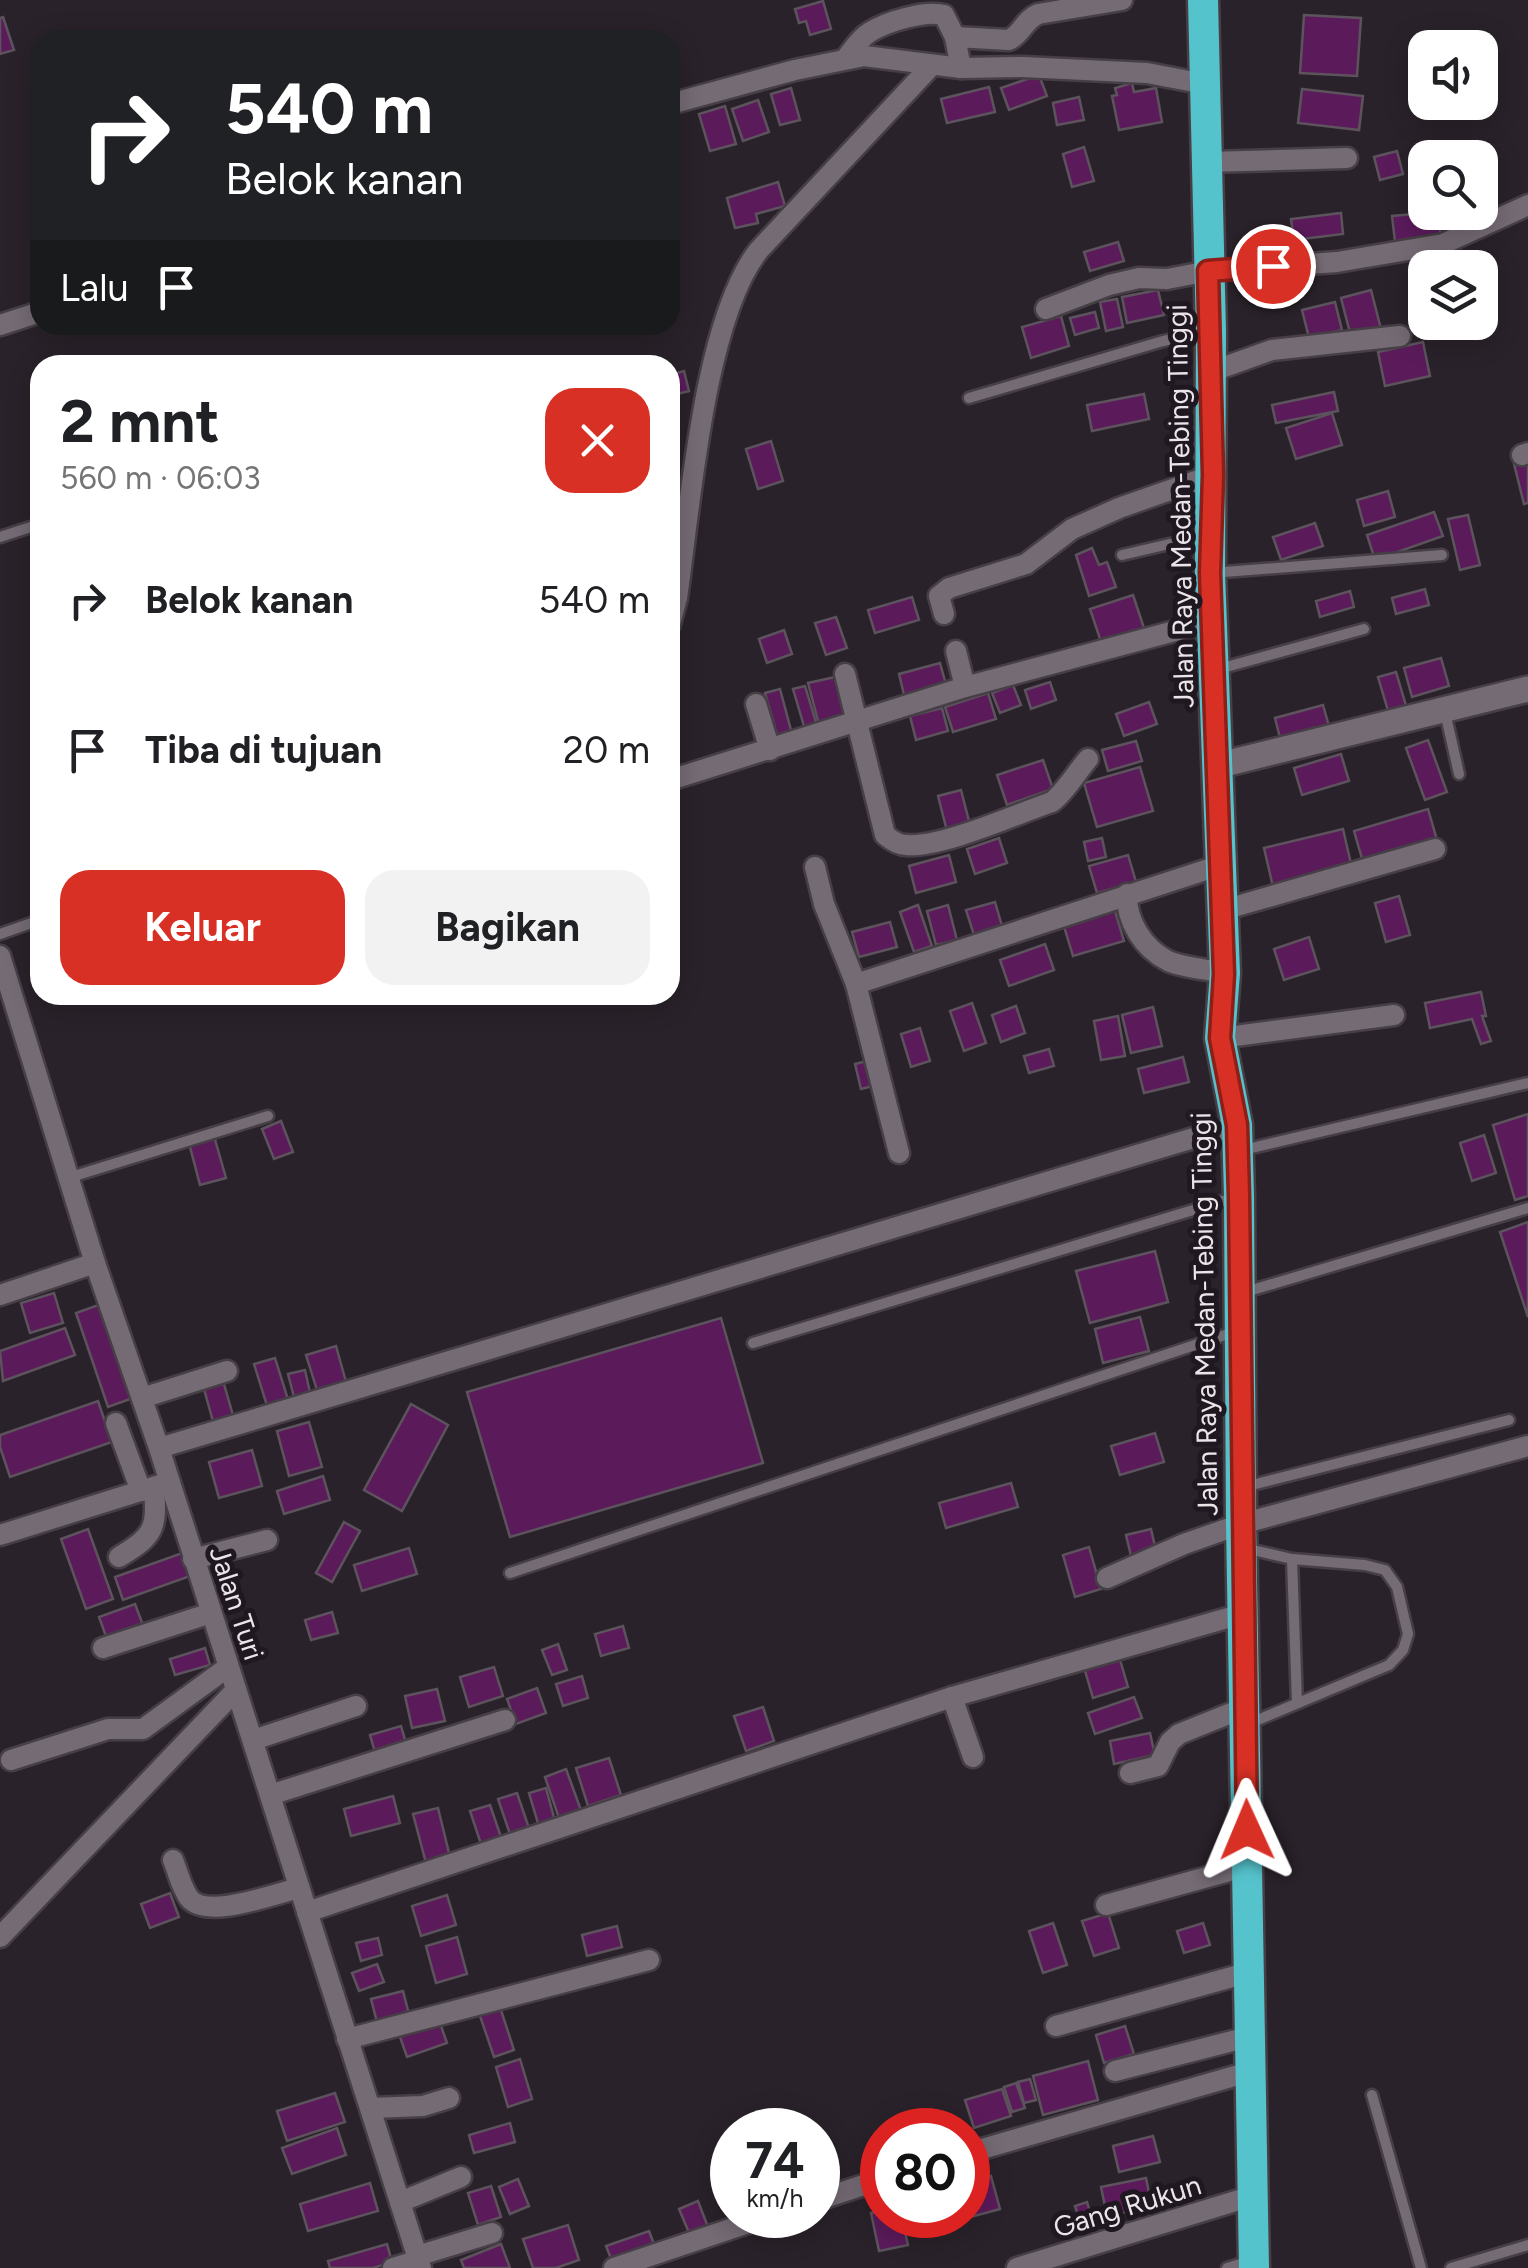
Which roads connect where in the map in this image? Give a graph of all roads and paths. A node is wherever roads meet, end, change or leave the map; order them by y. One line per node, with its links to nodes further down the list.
1 (1122, 0): 3 (street)
2 (1203, 0): 6 (highway, Jalan Raya Medan-Tebing Tinggi)
3 (958, 53): 4 (street); 5 (street); 6 (street)
4 (847, 57): 5 (street); 7 (street)
5 (932, 64): 26 (street)
6 (1205, 84): 9 (highway, Jalan Raya Medan-Tebing Tinggi)
7 (680, 101)
8 (1347, 158): 9 (street)
9 (1207, 162): 11 (highway, Jalan Raya Medan-Tebing Tinggi)
10 (1528, 205): 11 (street)
11 (1208, 271): 12 (street); 15 (highway, Jalan Raya Medan-Tebing Tinggi)
12 (1046, 308)
13 (30, 315): 14 (street)
14 (0, 325)
15 (1211, 331): 17 (highway, Jalan Raya Medan-Tebing Tinggi); 18 (lane)
16 (1400, 336): 17 (street)
17 (1210, 372): 19 (highway, Jalan Raya Medan-Tebing Tinggi)
18 (969, 398)
19 (1213, 475): 21 (highway, Jalan Raya Medan-Tebing Tinggi); 27 (street)
20 (30, 527): 22 (lane)
21 (1210, 534): 23 (lane); 25 (highway, Jalan Raya Medan-Tebing Tinggi)
22 (0, 537)
23 (1122, 555)
24 (1442, 555): 25 (lane)
25 (1210, 573): 28 (highway, Jalan Raya Medan-Tebing Tinggi)
26 (680, 577)
27 (944, 614)
28 (1212, 622): 31 (highway, Jalan Raya Medan-Tebing Tinggi); 33 (street)
29 (1364, 629): 31 (lane)
30 (956, 651): 33 (street)
31 (1214, 670): 40 (highway, Jalan Raya Medan-Tebing Tinggi)
32 (845, 674): 37 (street)
33 (966, 687): 37 (street)
34 (1528, 690): 36 (street)
35 (756, 704): 38 (street)
36 (1445, 712): 40 (street); 41 (lane)
37 (858, 720): 38 (street); 39 (street)
38 (770, 750): 42 (street)
39 (1088, 759)
40 (1216, 766): 44 (highway, Jalan Raya Medan-Tebing Tinggi)
41 (1459, 774)
42 (680, 777)
43 (1435, 849): 47 (street)
44 (1220, 865): 46 (street); 47 (highway, Jalan Raya Medan-Tebing Tinggi)
45 (815, 867): 52 (street)
46 (1127, 894): 51 (street); 52 (street)
47 (1223, 910): 51 (highway, Jalan Raya Medan-Tebing Tinggi)
48 (30, 924): 49 (lane)
49 (0, 934)
50 (0, 956): 59 (street, Jalan Turi)
51 (1224, 974): 54 (highway, Jalan Raya Medan-Tebing Tinggi)
52 (856, 984): 58 (street)
53 (1394, 1015): 54 (street)
54 (1220, 1038): 57 (highway, Jalan Raya Medan-Tebing Tinggi)
55 (1528, 1083): 57 (lane)
56 (268, 1116): 59 (lane)
57 (1237, 1138): 60 (highway, Jalan Raya Medan-Tebing Tinggi); 72 (street)
58 (899, 1154)
59 (71, 1177): 62 (street, Jalan Turi)
60 (1239, 1196): 63 (highway, Jalan Raya Medan-Tebing Tinggi); 66 (lane)
61 (1528, 1208): 63 (lane)
62 (95, 1263): 64 (street); 68 (street, Jalan Turi)
63 (1241, 1294): 65 (highway, Jalan Raya Medan-Tebing Tinggi)
64 (0, 1295)
65 (1240, 1330): 74 (highway, Jalan Raya Medan-Tebing Tinggi); 81 (lane)
66 (752, 1343)
67 (227, 1371): 68 (street)
68 (142, 1398): 72 (street, Jalan Turi)
69 (1509, 1420): 74 (lane)
70 (116, 1423): 73 (street)
71 (1528, 1446): 76 (street)
72 (158, 1448): 73 (street, Jalan Turi)
73 (155, 1487): 75 (street); 78 (street); 79 (street, Jalan Turi)
74 (1242, 1487): 76 (highway, Jalan Raya Medan-Tebing Tinggi)
75 (0, 1534)
76 (1242, 1536): 80 (lane); 82 (street); 84 (highway, Jalan Raya Medan-Tebing Tinggi)
77 (267, 1540): 79 (street)
78 (119, 1557)
79 (194, 1559): 83 (street, Jalan Turi)
80 (1292, 1559): 89 (lane); 89 (lane)
81 (510, 1573)
82 (1107, 1578)
83 (211, 1613): 85 (street); 86 (street, Jalan Turi)
84 (1244, 1613): 88 (street); 91 (highway, Jalan Raya Medan-Tebing Tinggi)
85 (103, 1648)
86 (228, 1668): 87 (street, Jalan Turi); 95 (street)
87 (236, 1690): 93 (street, Jalan Turi); 103 (street)
88 (952, 1697): 94 (street); 102 (street)
89 (1297, 1703): 91 (lane)
90 (356, 1706): 93 (street)
91 (1246, 1716): 96 (street); 99 (highway, Jalan Raya Medan-Tebing Tinggi)
92 (506, 1720): 97 (street)
93 (253, 1740): 97 (street, Jalan Turi)
94 (973, 1757)
95 (11, 1760)
96 (1130, 1774)
97 (270, 1795): 100 (street, Jalan Turi)
98 (173, 1860): 100 (street)
99 (1247, 1866): 101 (street); 105 (highway, Jalan Raya Medan-Tebing Tinggi)
100 (298, 1888): 102 (street, Jalan Turi)
101 (1106, 1906)
102 (307, 1912): 108 (street, Jalan Turi)
103 (0, 1937)
104 (648, 1960): 108 (street)
105 (1250, 1972): 106 (street); 107 (highway, Jalan Raya Medan-Tebing Tinggi)
106 (1056, 2026)
107 (1252, 2036): 109 (highway, Jalan Raya Medan-Tebing Tinggi); 110 (street)
108 (348, 2038): 113 (street, Jalan Turi)
109 (1252, 2070): 114 (street); 116 (highway, Jalan Raya Medan-Tebing Tinggi)
110 (1115, 2071)
111 (1372, 2095): 126 (lane)
112 (449, 2098): 113 (street)
113 (371, 2108): 117 (street, Jalan Turi)
114 (990, 2147)
115 (460, 2177): 117 (street)
116 (1252, 2196): 122 (highway, Jalan Raya Medan-Tebing Tinggi); 125 (street, Gang Rukun)
117 (400, 2202): 121 (street, Jalan Turi)
118 (492, 2234): 121 (street)
119 (710, 2236): 124 (street)
120 (1528, 2245): 127 (lane)
121 (419, 2261): 123 (street)
122 (1245, 2265)
123 (393, 2268)
124 (614, 2268)
125 (1018, 2268)
126 (1421, 2268)
127 (1451, 2268)

